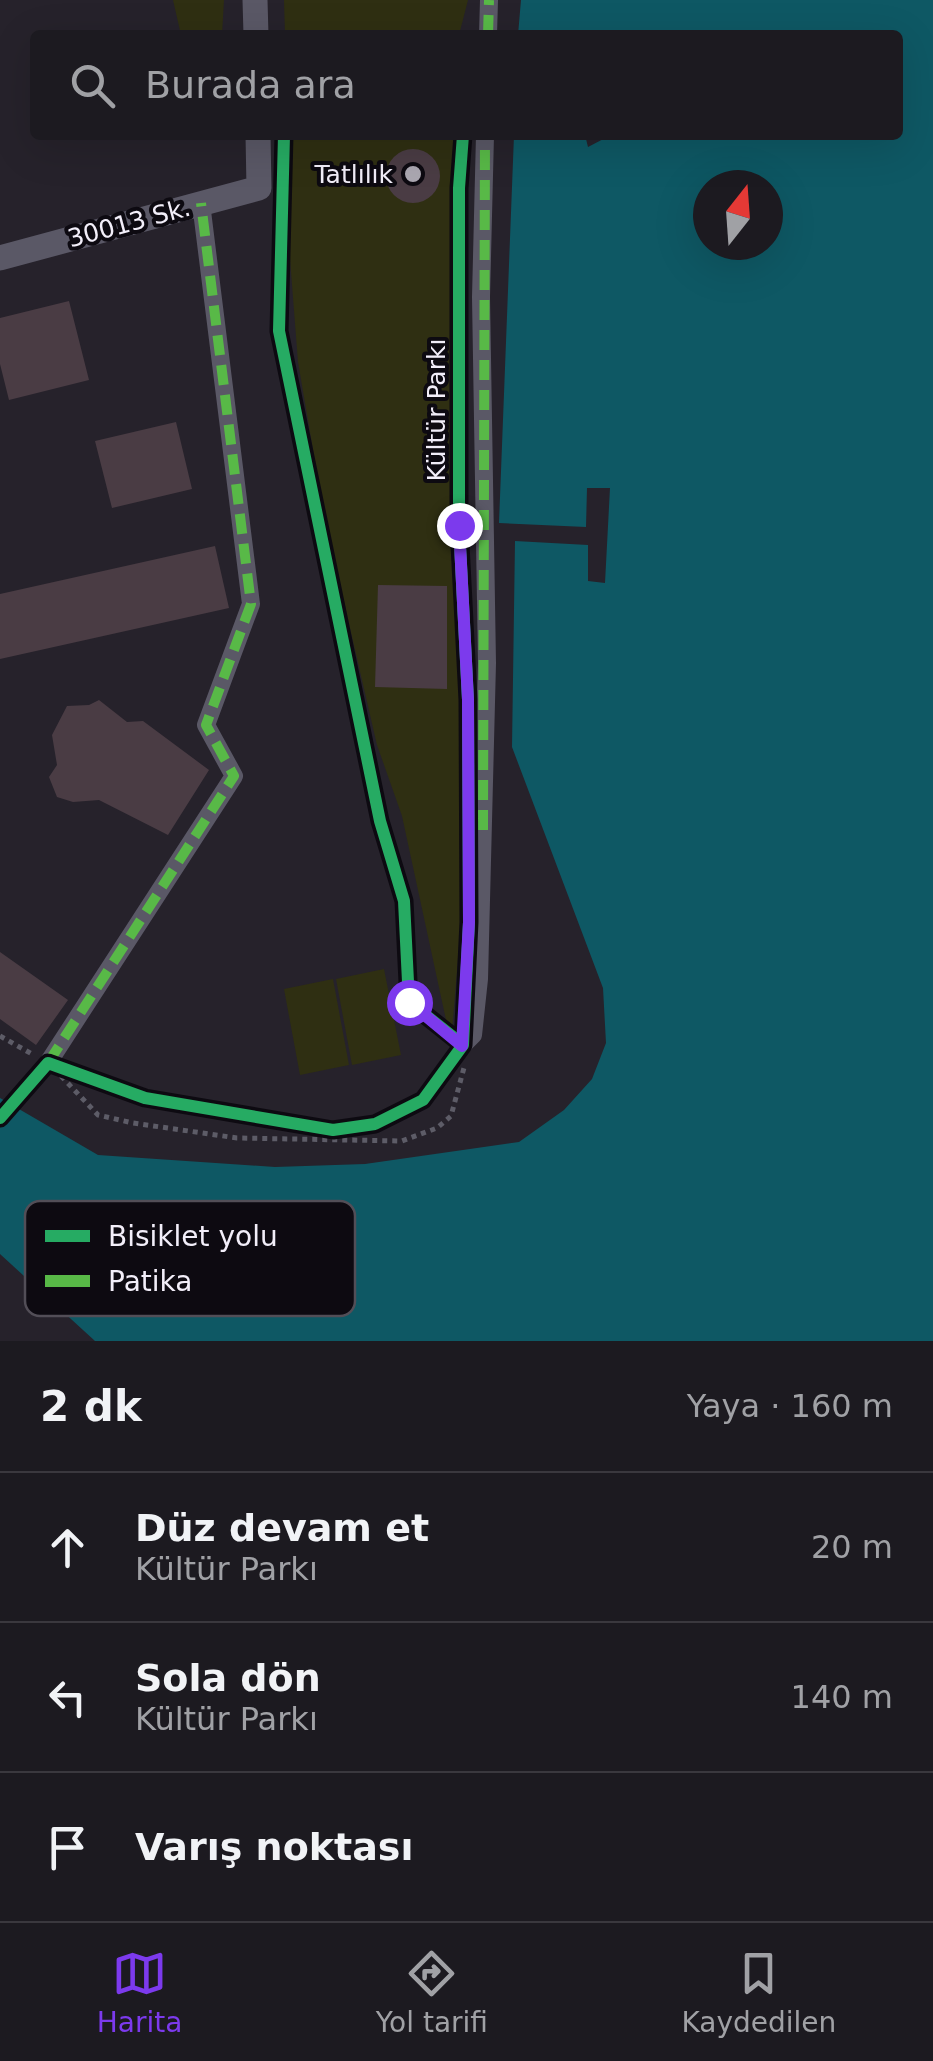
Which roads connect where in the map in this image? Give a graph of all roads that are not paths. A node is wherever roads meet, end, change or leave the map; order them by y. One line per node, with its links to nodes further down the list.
1 (255, 0): 3 (street)
2 (489, 0): 4 (street)
3 (256, 30)
4 (488, 30)
5 (258, 140): 7 (street, 30013 Sk.)
6 (486, 140): 9 (street, Kültür Parkı)
7 (202, 204): 8 (street, 30013 Sk.); 10 (street)
8 (0, 258)
9 (462, 1047)
10 (48, 1063)

